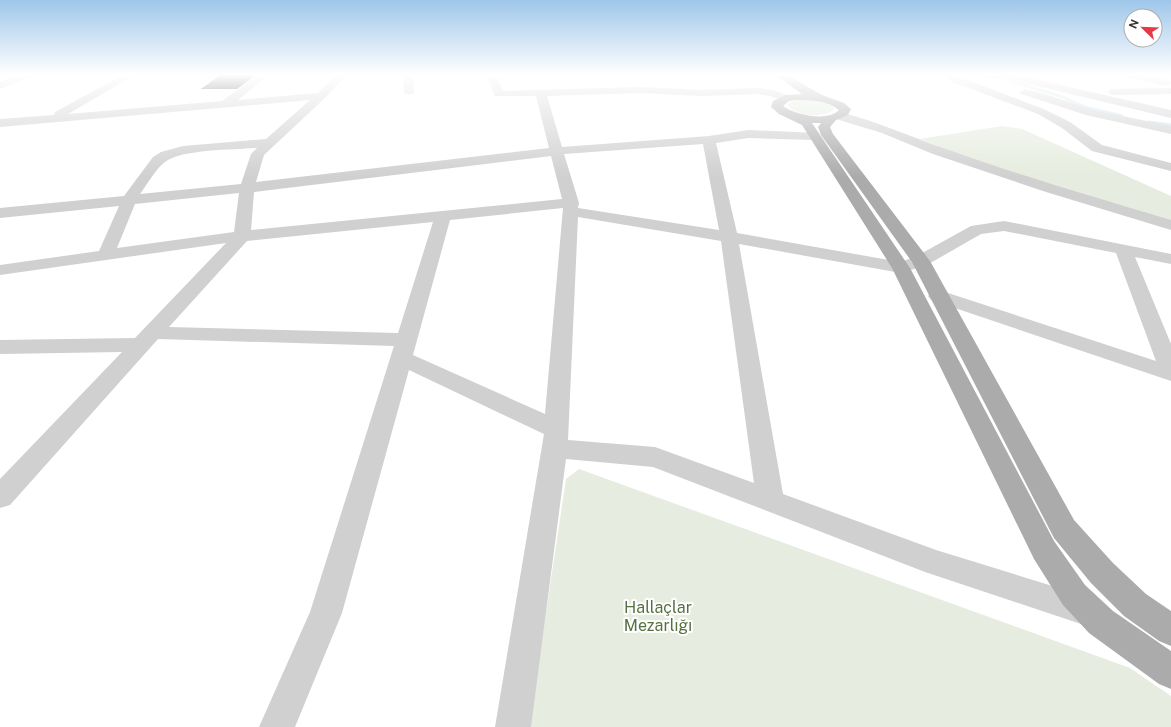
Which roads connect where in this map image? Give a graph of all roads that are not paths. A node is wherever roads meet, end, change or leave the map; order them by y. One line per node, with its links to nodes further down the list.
1 (68, 109): 15 (street)
2 (163, 109): 15 (street)
3 (307, 109): 21 (street)
4 (545, 109): 22 (street)
5 (793, 109): 18 (main road)
6 (796, 109): 12 (main road)
7 (829, 109): 12 (main road)
8 (830, 109): 12 (main road)
9 (1034, 109): 13 (street)
10 (1076, 109): 17 (street)
11 (1149, 109): 14 (street)
12 (833, 111): 29 (street); 35 (main road)
13 (1046, 114): 19 (street); 23 (street)
14 (1171, 114)
15 (52, 118): 16 (street)
16 (0, 123)
17 (1171, 130)
18 (814, 136): 20 (street); 35 (main road)
19 (1171, 136)
20 (708, 140): 22 (street); 31 (street)
21 (270, 143): 24 (street); 25 (street)
22 (557, 151): 24 (street); 26 (street)
23 (1171, 167)
24 (247, 188): 25 (street); 30 (street)
25 (129, 199): 27 (street); 33 (street)
26 (571, 207): 28 (street); 31 (street); 43 (street)
27 (0, 213)
28 (443, 216): 30 (street); 40 (street)
29 (1171, 225)
30 (242, 236): 33 (street); 38 (street)
31 (729, 237): 35 (street); 45 (street)
32 (1123, 249): 34 (street); 35 (street); 41 (street)
33 (106, 255): 36 (street)
34 (1171, 259)
35 (911, 265): 37 (main road); 46 (main road)
36 (0, 270)
37 (938, 296): 42 (street); 47 (main road)
38 (147, 339): 39 (street); 40 (street); 44 (street)
39 (0, 346)
40 (403, 349): 43 (street); 49 (street)
41 (1171, 371)
42 (1171, 374)
43 (555, 439): 45 (street); 50 (street)
44 (0, 497)
45 (770, 500): 46 (street)
46 (1091, 612): 48 (main road)
47 (1171, 630)
48 (1171, 672)
49 (277, 727)
50 (513, 727)

